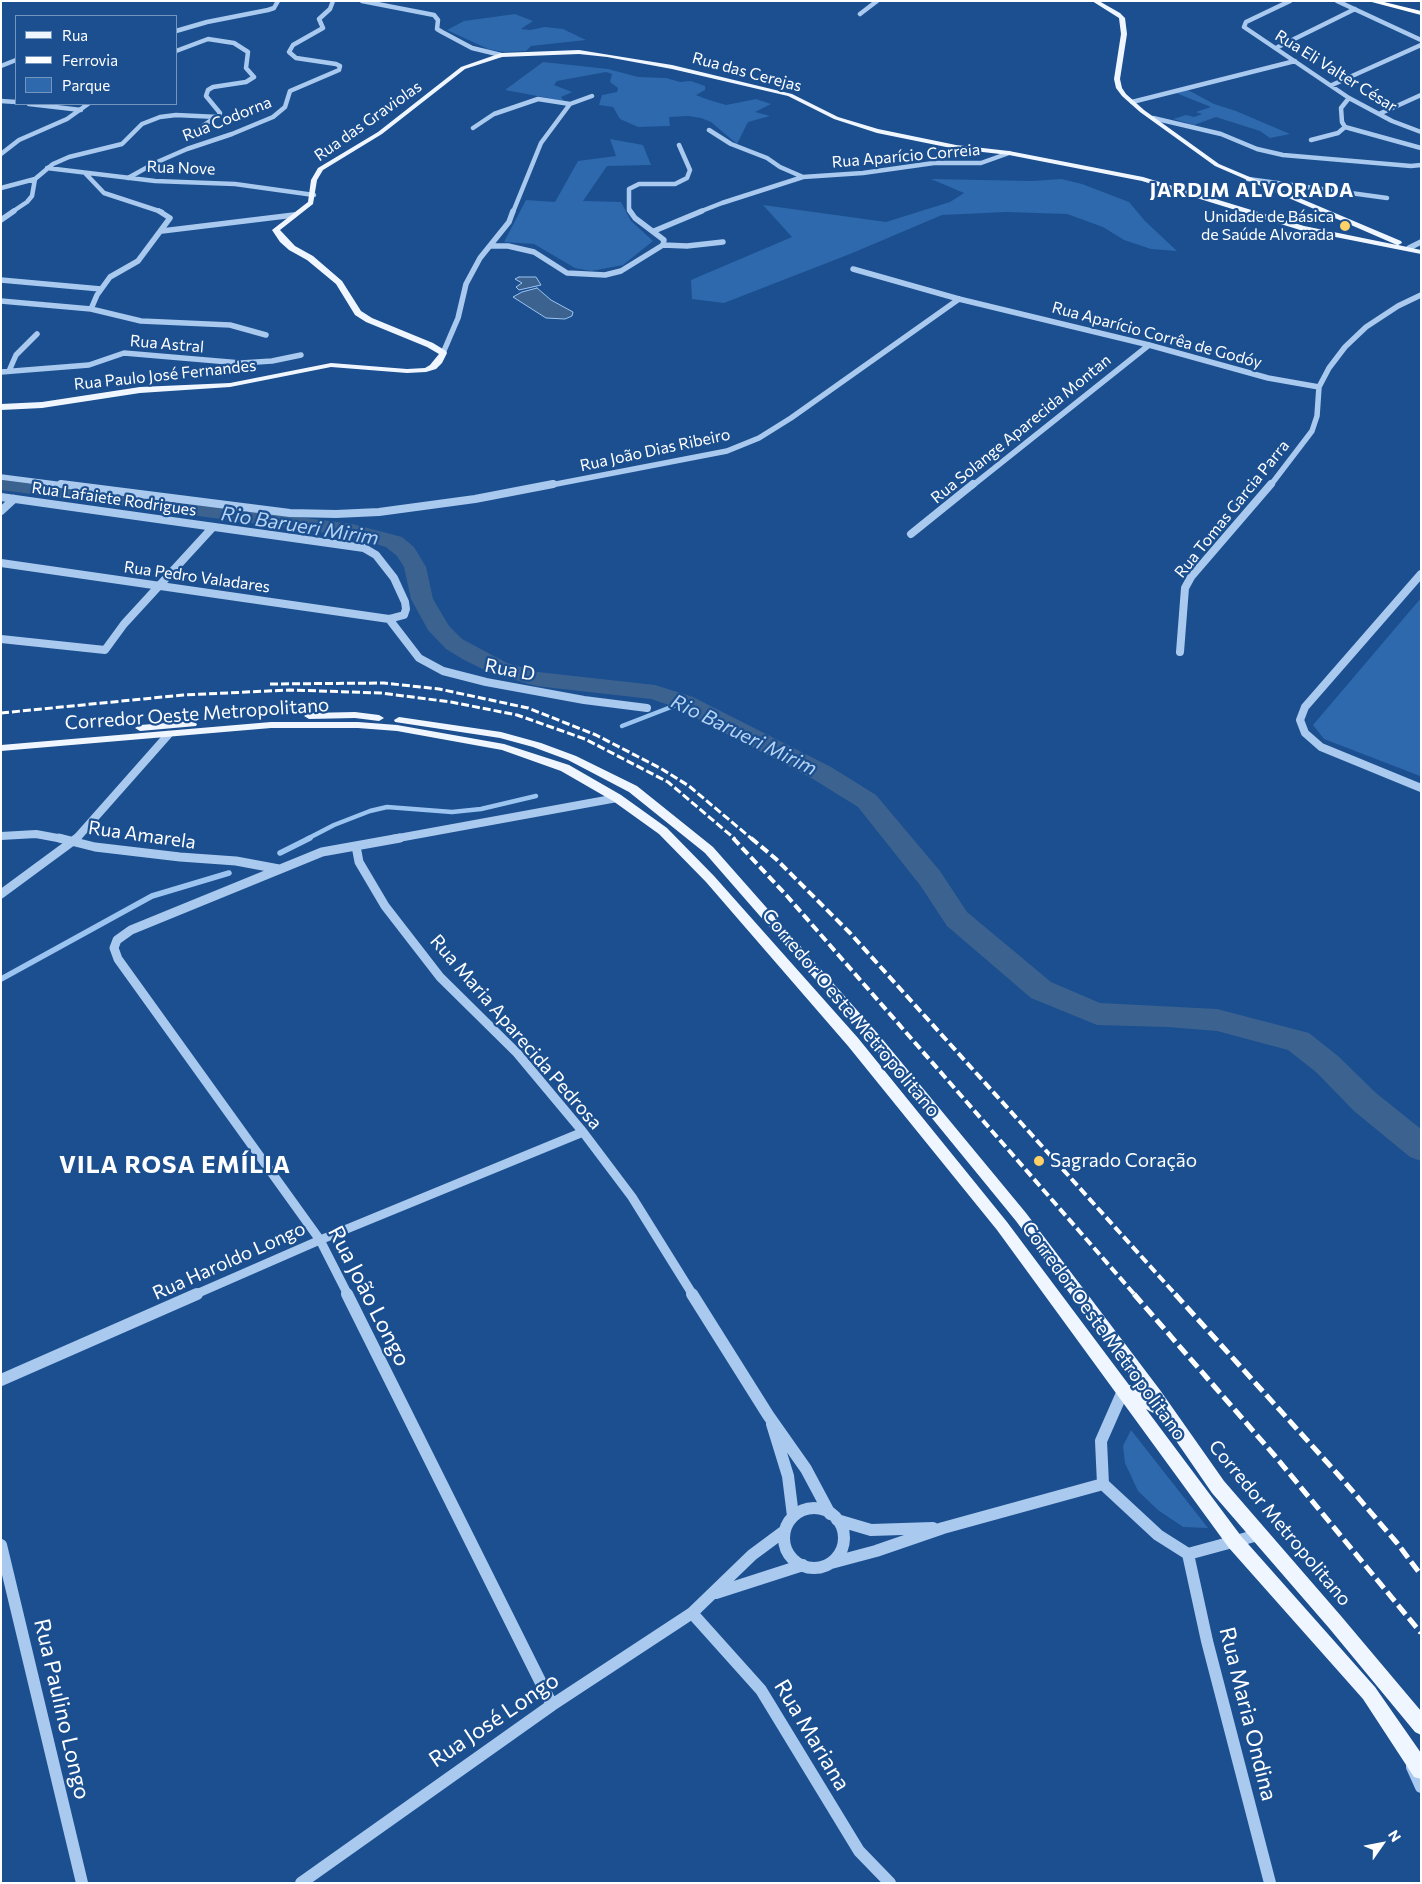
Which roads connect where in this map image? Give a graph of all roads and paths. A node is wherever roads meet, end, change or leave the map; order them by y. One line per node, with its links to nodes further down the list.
1 (278, 1): 14 (street)
2 (333, 1): 51 (street, Rua Codorna)
3 (362, 1): 19 (street)
4 (877, 1): 13 (street)
5 (1095, 1): 29 (main road)
6 (1290, 1): 17 (street, Rua Eli Valter César)
7 (1337, 1): 11 (street)
8 (1371, 1): 12 (highway)
9 (1386, 1): 10 (highway)
10 (1421, 7)
11 (1355, 10): 15 (street); 17 (street)
12 (1421, 13)
13 (860, 14)
14 (178, 30)
15 (1421, 40)
16 (1421, 45): 23 (street)
17 (1276, 48): 21 (street, Rua Eli Valter César)
18 (178, 50): 35 (street)
19 (501, 55): 45 (main road, Rua das Cerejas); 55 (main road, Rua das Graviolas)
20 (15, 60): 22 (street)
21 (1295, 60): 23 (street, Rua Eli Valter César); 29 (street)
22 (1, 66)
23 (1332, 85): 26 (street, Rua Eli Valter César)
24 (1421, 95): 34 (street)
25 (592, 96): 30 (street)
26 (1349, 98): 34 (street, Rua Eli Valter César); 37 (street)
27 (1, 101): 28 (street)
28 (15, 102)
29 (1132, 102): 36 (main road)
30 (570, 104): 38 (street); 64 (street)
31 (38, 105): 33 (street)
32 (87, 105): 33 (street)
33 (81, 110): 46 (street)
34 (1379, 114): 40 (street, Rua Eli Valter César)
35 (214, 118): 41 (street); 48 (street)
36 (1153, 118): 47 (street); 53 (main road)
37 (1345, 127): 42 (street); 44 (street)
38 (472, 128)
39 (708, 130): 50 (street)
40 (1421, 132)
41 (193, 133)
42 (1311, 140)
43 (679, 145): 60 (street)
44 (1421, 148)
45 (1009, 153): 50 (street, Rua Aparício Correia); 65 (main road, Rua das Cerejas)
46 (1, 154)
47 (1421, 165)
48 (47, 168): 49 (street, Rua Nove); 52 (street)
49 (85, 174): 51 (street, Rua Nove); 59 (street)
50 (803, 177): 60 (street)
51 (128, 178): 55 (street, Rua Nove)
52 (35, 179): 54 (street); 58 (street)
53 (1248, 179): 56 (street); 65 (main road)
54 (1, 188)
55 (314, 195): 57 (main road)
56 (1387, 198)
57 (294, 215): 59 (street); 77 (main road)
58 (1, 220)
59 (162, 231): 69 (street)
60 (654, 231): 63 (street)
61 (723, 242): 63 (street)
62 (1421, 242): 65 (street)
63 (664, 245): 64 (street)
64 (491, 246): 77 (street)
65 (1410, 248): 66 (main road)
66 (1421, 252)
67 (853, 269): 71 (street, Rua Aparício Corrêa de Godóy)
68 (1, 280): 69 (street)
69 (100, 289): 73 (street)
70 (1421, 295): 81 (street)
71 (959, 299): 76 (street, Rua Aparício Corrêa de Godóy); 86 (street, Rua João Dias Ribeiro)
72 (1, 302): 73 (street)
73 (91, 309): 75 (street)
74 (37, 334): 80 (street)
75 (266, 335)
76 (1149, 345): 81 (street, Rua Aparício Corrêa de Godóy); 89 (street, Rua Solange Aparecida Montan)
77 (443, 353): 82 (main road, Rua Paulo José Fernandes)
78 (301, 355): 80 (street, Rua Astral)
79 (1, 372): 80 (street, Rua Astral)
80 (10, 372)
81 (1320, 387): 95 (street, Rua Tomas Garcia Parra)
82 (1, 407)
83 (1, 477): 86 (street, Rua Lafaiete Rodrigues)
84 (1, 497): 85 (street, Rua Lafaiete Rodrigues)
85 (14, 499): 87 (street); 88 (street, Rua Lafaiete Rodrigues)
86 (403, 508)
87 (1, 511)
88 (213, 527): 92 (street); 93 (street, Rua Lafaiete Rodrigues)
89 (911, 534)
90 (1, 564): 92 (street, Rua Pedro Valadares)
91 (1421, 574): 100 (street)
92 (159, 586): 93 (street, Rua Pedro Valadares); 94 (street)
93 (389, 619): 96 (street, Rua D)
94 (1, 639)
95 (1180, 652)
96 (647, 708)
97 (168, 734): 99 (main road, Corredor Oeste Metropolitano); 101 (main road, Corredor Oeste Metropolitano); 103 (street)
98 (1, 741): 105 (main road, Corredor Metropolitano)
99 (1, 748)
100 (1421, 788)
101 (617, 798): 104 (street); 105 (main road); 111 (main road, Corredor Oeste Metropolitano)
102 (1, 836): 103 (street, Rua Amarela)
103 (74, 842): 106 (street, Rua Amarela); 107 (street)
104 (356, 846): 106 (street); 108 (street, Rua Maria Aparecida Pedrosa)
105 (704, 846): 113 (main road, Corredor Metropolitano)
106 (279, 870): 109 (street, Rua João Longo)
107 (1, 894)
108 (583, 1132): 109 (street, Rua Haroldo Longo); 112 (street, Rua Maria Aparecida Pedrosa)
109 (320, 1240): 110 (street, Rua Haroldo Longo); 127 (street, Rua João Longo)
110 (1, 1380)
111 (1123, 1391): 113 (main road); 114 (street); 120 (main road, Corredor Oeste Metropolitano)
112 (768, 1415): 115 (street, Rua Maria Aparecida Pedrosa); 116 (street, Rua Maria Aparecida Pedrosa)
113 (1171, 1419): 119 (main road, Corredor Metropolitano)
114 (1103, 1484): 117 (street, Rua José Longo); 122 (street)
115 (792, 1516): 116 (street, Rua José Longo); 118 (street, Rua José Longo)
116 (834, 1517): 117 (street, Rua José Longo); 123 (street)
117 (943, 1528): 123 (street, Rua José Longo)
118 (783, 1532): 124 (street); 125 (street, Rua José Longo)
119 (1258, 1534): 120 (street); 128 (main road, Corredor Metropolitano)
120 (1235, 1542): 122 (street); 129 (main road, Corredor Oeste Metropolitano)
121 (1, 1545): 132 (street, Rua Paulino Longo)
122 (1188, 1554): 135 (street, Rua Maria Ondina)
123 (831, 1562): 124 (street, Rua José Longo)
124 (803, 1565): 125 (street, Rua José Longo)
125 (714, 1594): 126 (street, Rua José Longo)
126 (692, 1613): 127 (street, Rua José Longo); 134 (street, Rua Mariana)
127 (552, 1705): 133 (street, Rua José Longo)
128 (1421, 1726)
129 (1400, 1736): 130 (main road, Corredor Oeste Metropolitano); 131 (street)
130 (1421, 1770)
131 (1421, 1788)
132 (82, 1883)
133 (301, 1883)
134 (890, 1883)
135 (1270, 1883)

